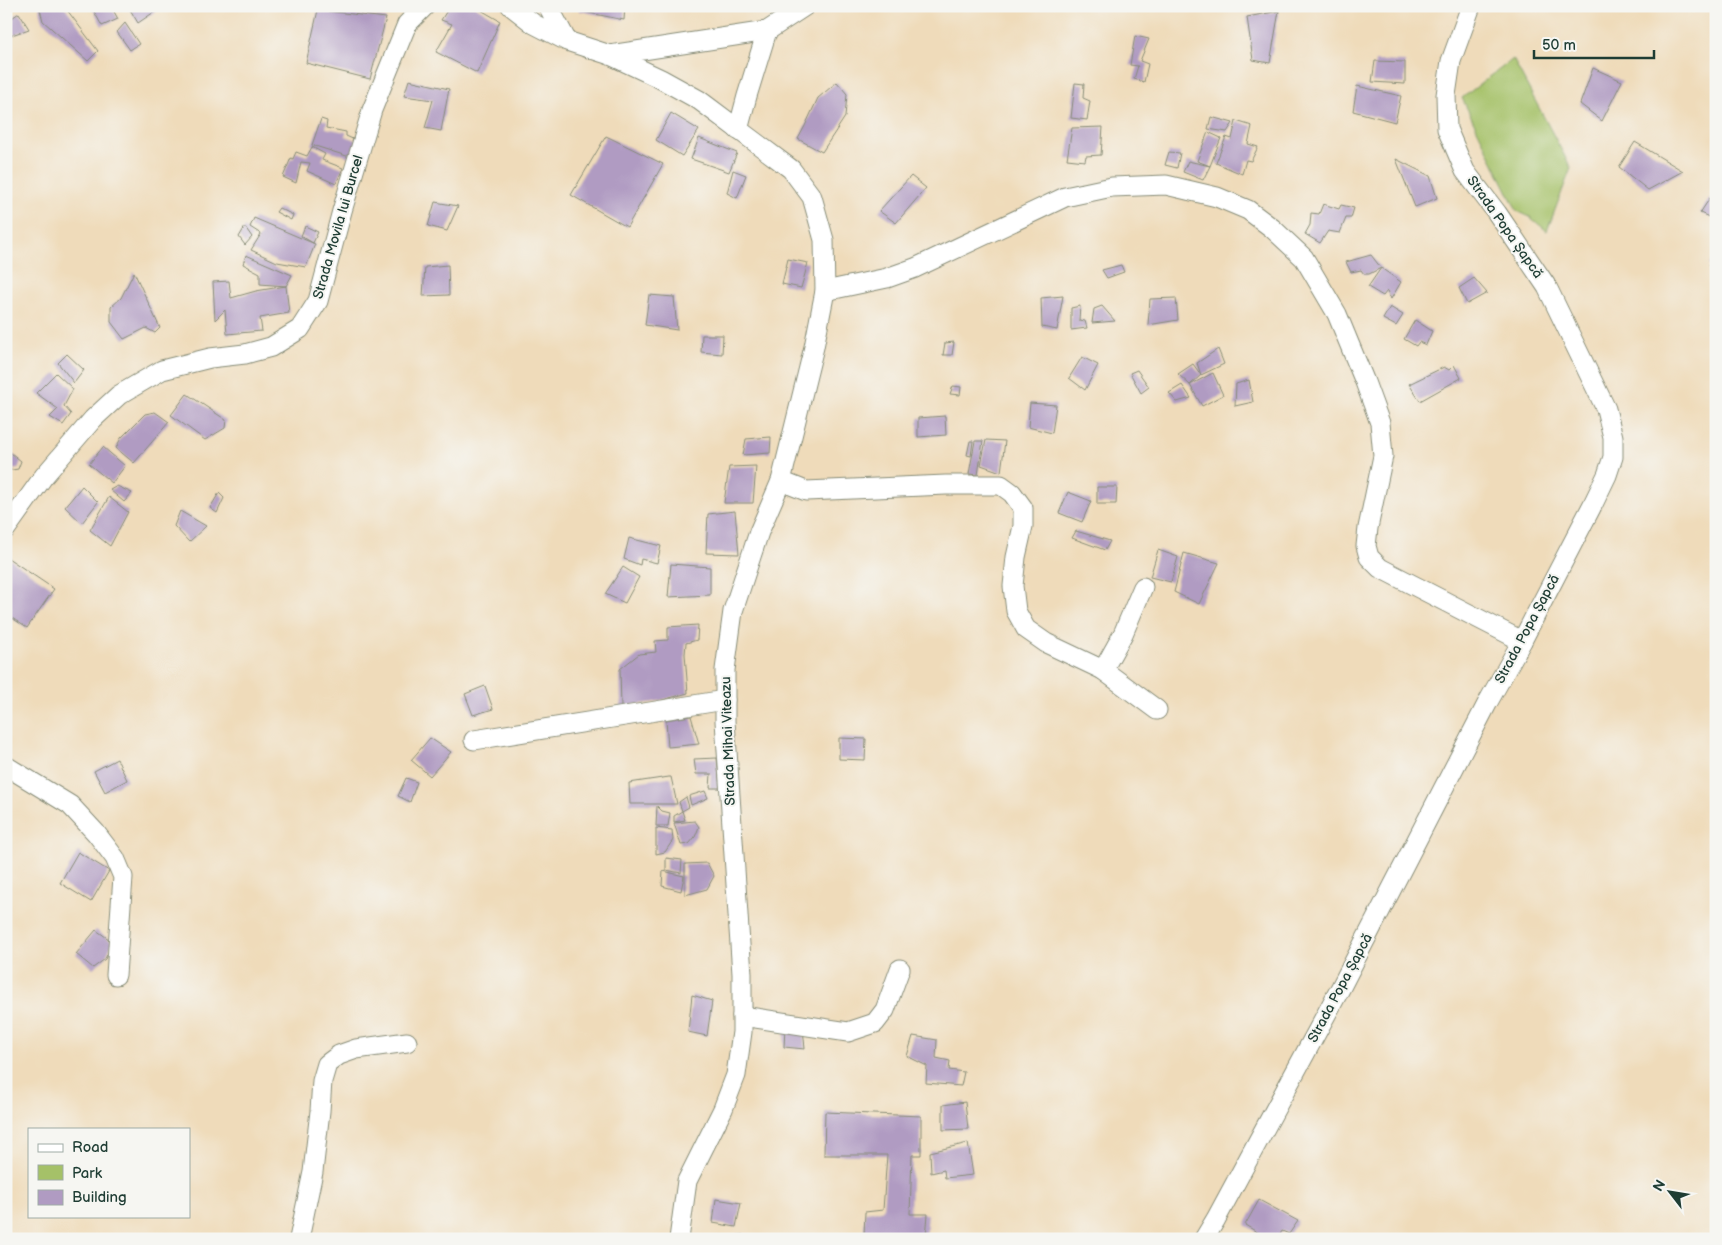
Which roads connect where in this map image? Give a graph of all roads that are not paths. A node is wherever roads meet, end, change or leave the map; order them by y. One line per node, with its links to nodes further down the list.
1 (425, 6): 6 (street, Strada Movila lui Burcel)
2 (511, 6): 8 (street, Strada Mihai Viteazu)
3 (548, 6): 8 (street)
4 (805, 6): 7 (street)
5 (1471, 6): 15 (street, Strada Popa Șapcă)
6 (410, 15): 13 (street, Strada Movila lui Burcel)
7 (767, 32): 9 (street); 10 (street)
8 (567, 41): 9 (street, Strada Mihai Viteazu)
9 (610, 54): 10 (street, Strada Mihai Viteazu)
10 (738, 130): 11 (street, Strada Mihai Viteazu)
11 (825, 291): 12 (street, Strada Mihai Viteazu); 15 (street)
12 (781, 481): 16 (street); 17 (street, Strada Mihai Viteazu)
13 (6, 529)
14 (1143, 587): 16 (street)
15 (1522, 641): 27 (street, Strada Popa Șapcă)
16 (1103, 670): 18 (street)
17 (725, 700): 19 (street); 23 (street, Strada Mihai Viteazu)
18 (1157, 710)
19 (474, 740)
20 (6, 766): 22 (street)
21 (900, 969): 23 (street)
22 (116, 975)
23 (742, 1016): 26 (street, Strada Mihai Viteazu)
24 (407, 1042): 25 (street)
25 (298, 1239)
26 (680, 1239)
27 (1204, 1239)

